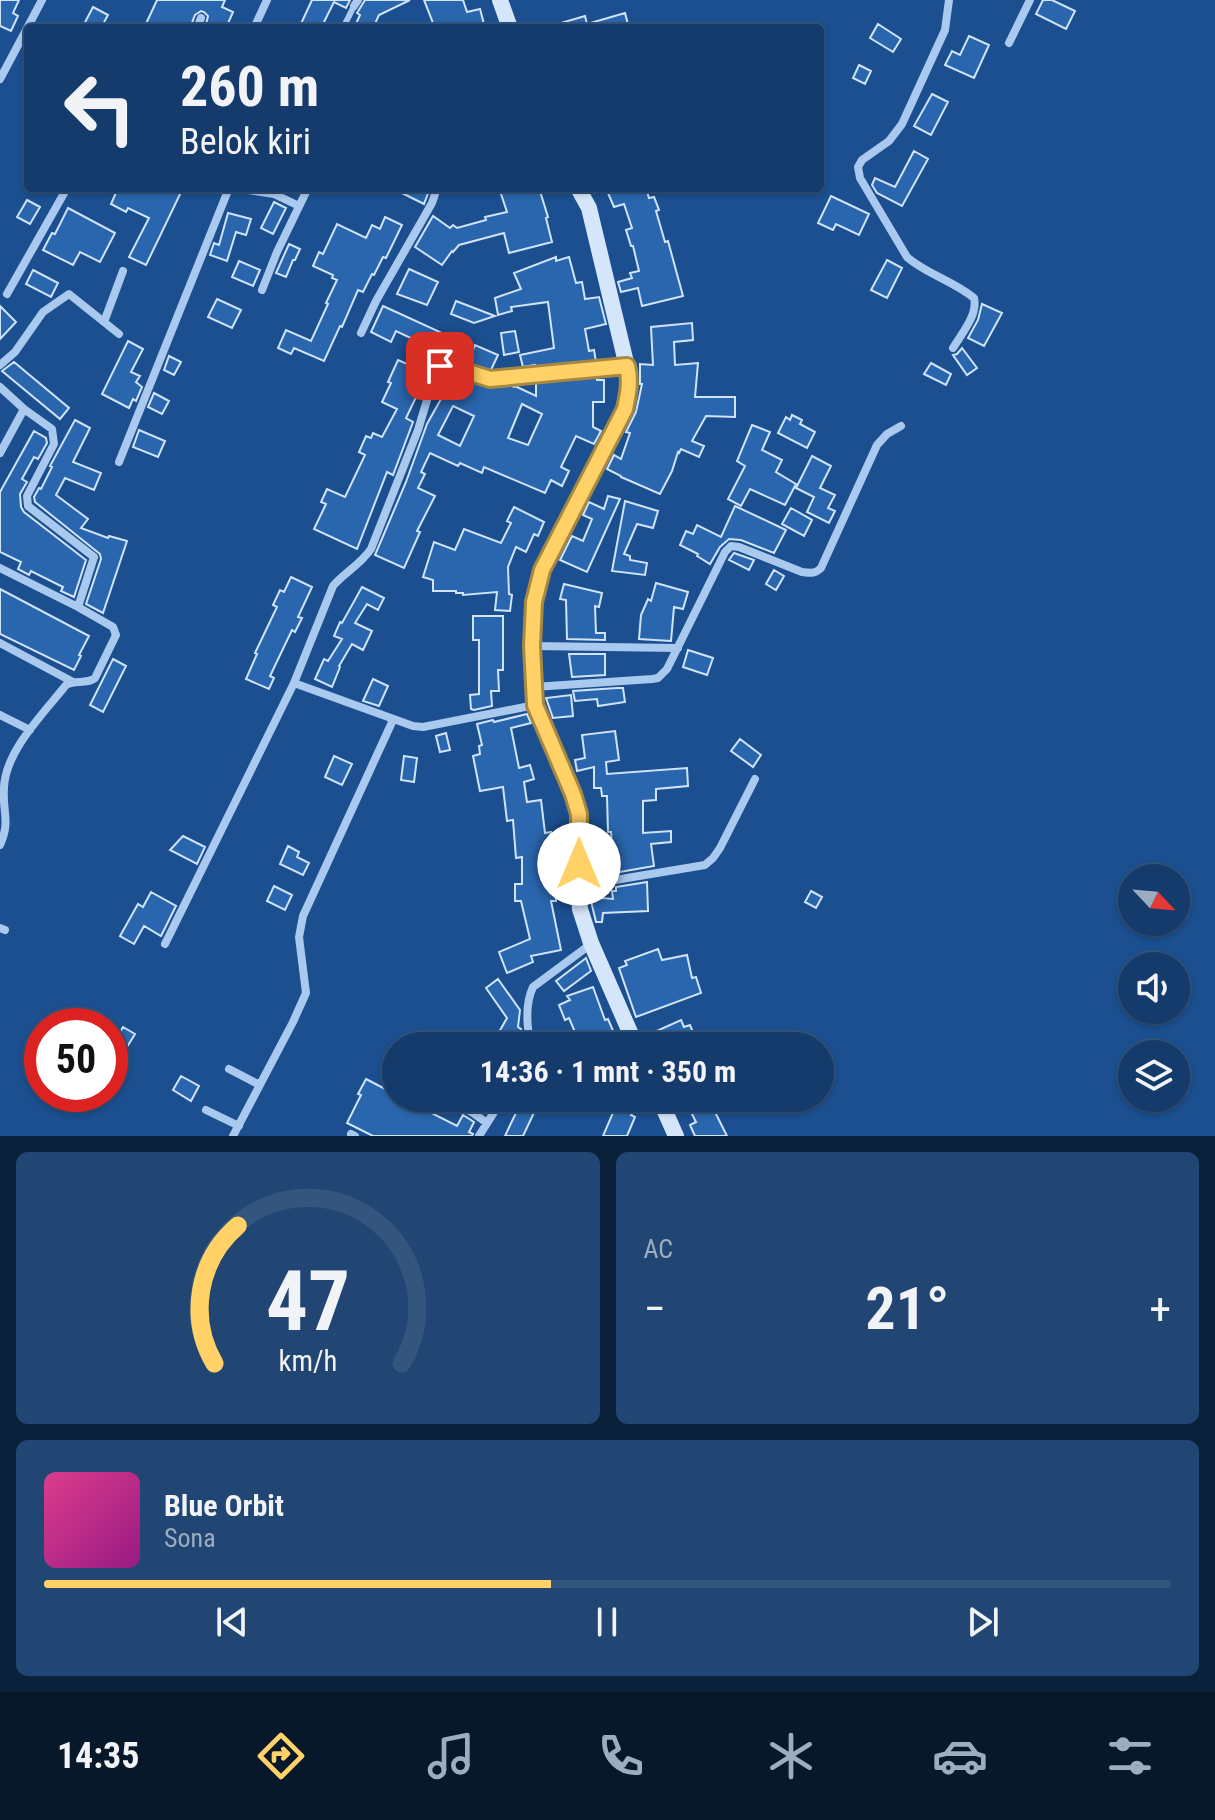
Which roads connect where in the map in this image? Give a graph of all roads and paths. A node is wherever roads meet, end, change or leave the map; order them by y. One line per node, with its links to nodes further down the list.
1 (42, 0): 8 (street)
2 (267, 0): 10 (street)
3 (500, 0): 12 (main road)
4 (949, 0): 29 (street)
5 (1030, 0): 14 (street)
6 (356, 3): 11 (lane)
7 (201, 18): 9 (street)
8 (29, 24)
9 (199, 24)
10 (256, 24)
11 (345, 24)
12 (509, 24)
13 (24, 34): 15 (street)
14 (1009, 43)
15 (0, 79)
16 (65, 192): 25 (street)
17 (227, 192): 36 (street)
18 (261, 192): 22 (street)
19 (306, 192): 22 (street)
20 (436, 192): 27 (street)
21 (580, 192): 31 (main road)
22 (299, 206): 24 (street)
23 (123, 271): 26 (street)
24 (262, 290)
25 (7, 294)
26 (104, 322): 28 (street); 30 (street)
27 (361, 333)
28 (119, 334)
29 (953, 348)
30 (0, 365)
31 (627, 366): 40 (main road); 43 (street)
32 (0, 387): 33 (street)
33 (24, 409): 35 (street); 38 (street)
34 (901, 426): 41 (street)
35 (0, 453)
36 (119, 462)
37 (0, 568): 38 (street)
38 (78, 607): 42 (street)
39 (0, 643): 42 (street)
40 (532, 646): 41 (street); 44 (main road)
41 (678, 648): 44 (street)
42 (73, 682): 48 (street)
43 (294, 683): 47 (street); 54 (street)
44 (533, 687): 45 (main road)
45 (535, 705): 47 (street); 52 (main road)
46 (0, 715): 48 (street)
47 (393, 720): 58 (street)
48 (30, 730): 50 (street)
49 (755, 779): 52 (street)
50 (2, 788): 51 (street)
51 (0, 845)
52 (578, 886): 53 (main road)
53 (591, 943): 55 (street); 56 (main road)
54 (165, 944)
55 (530, 1032)
56 (630, 1032)
57 (229, 1069): 58 (street)
58 (260, 1085): 64 (street)
59 (206, 1110): 64 (street)
60 (471, 1112): 63 (street)
61 (494, 1112): 63 (street)
62 (665, 1112): 67 (main road)
63 (487, 1123): 66 (street)
64 (239, 1126): 65 (street)
65 (233, 1136)
66 (479, 1136)
67 (676, 1136)

